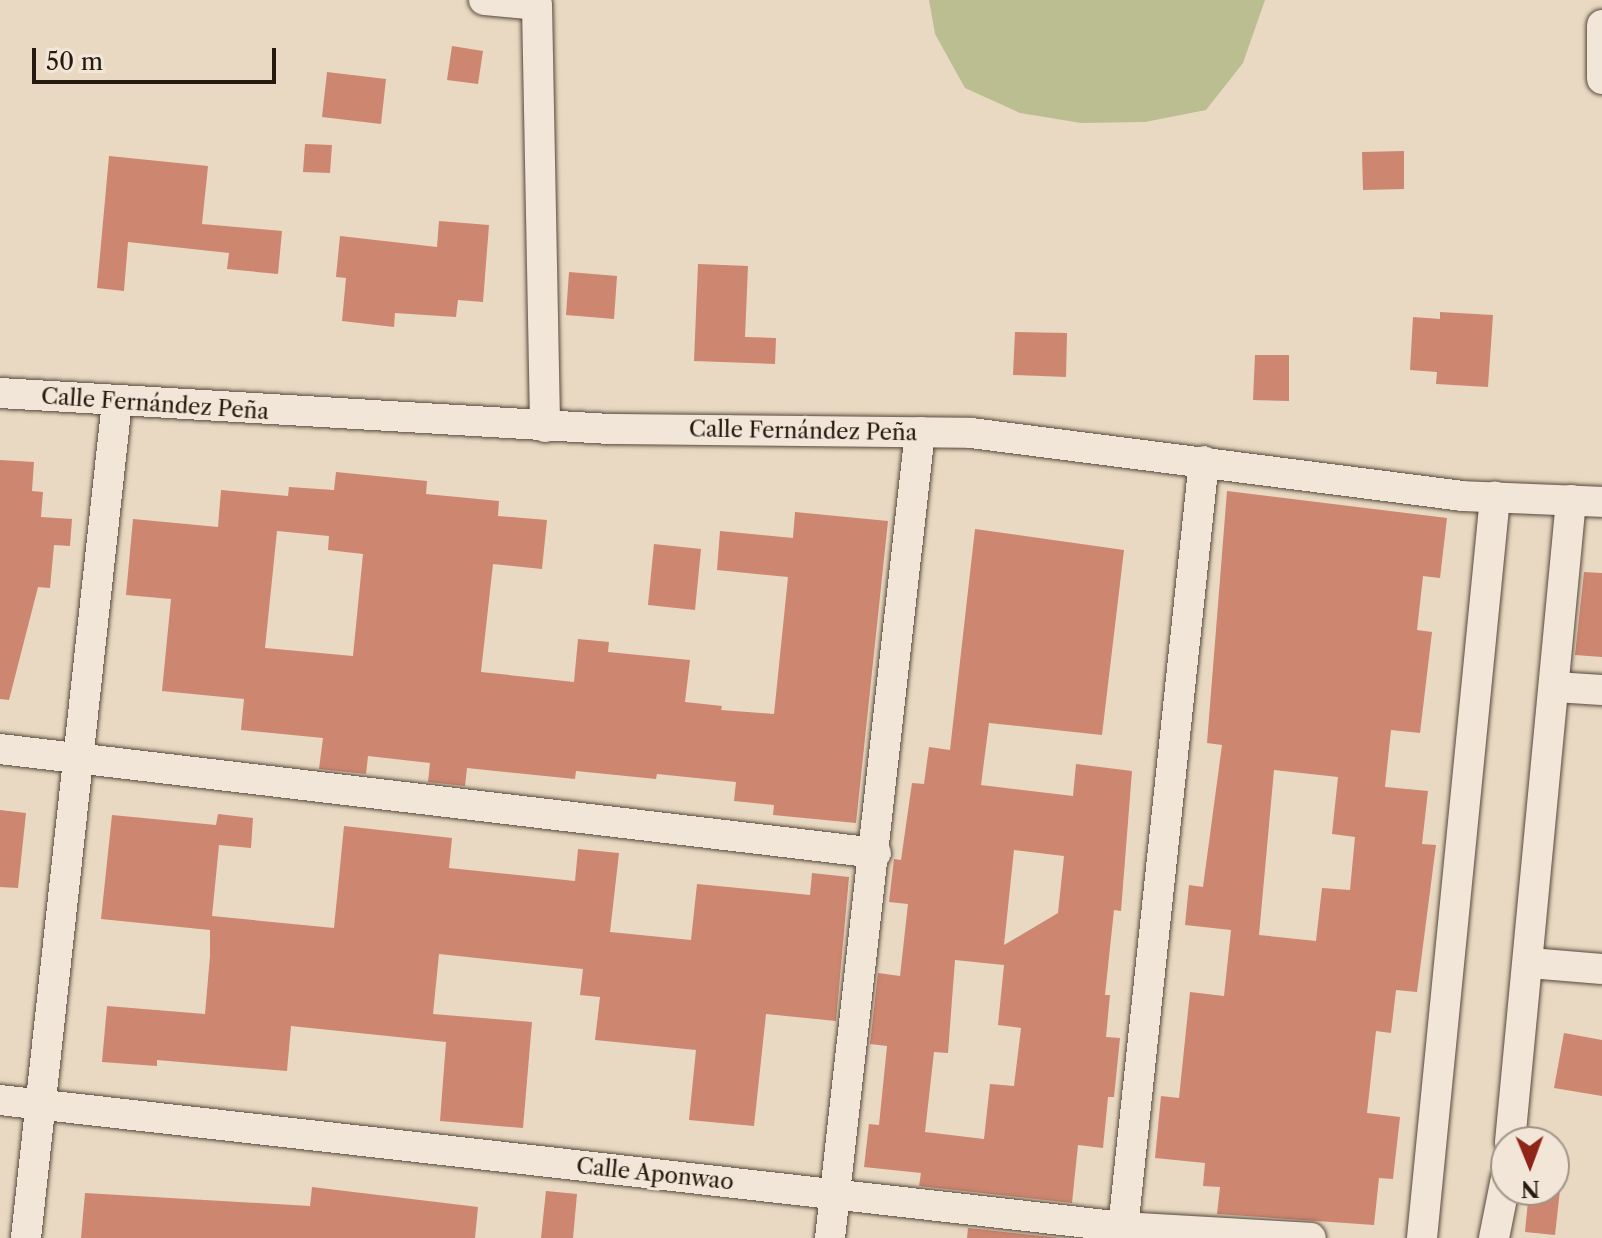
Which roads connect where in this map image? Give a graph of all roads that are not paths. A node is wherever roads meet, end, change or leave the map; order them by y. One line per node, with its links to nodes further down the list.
1 (484, 0): 6 (street)
2 (1602, 25): 3 (street)
3 (1602, 79)
4 (0, 393): 5 (street, Calle Fernández Peña)
5 (117, 402): 6 (street, Calle Fernández Peña); 14 (street)
6 (545, 427): 7 (street, Calle Fernández Peña)
7 (920, 432): 8 (street, Calle Fernández Peña); 15 (street)
8 (1204, 461): 9 (street, Calle Fernández Peña); 23 (street)
9 (1495, 497): 10 (street, Calle Fernández Peña); 27 (street)
10 (1591, 497): 11 (street)
11 (1555, 687): 12 (street); 16 (street)
12 (1602, 690)
13 (0, 749): 14 (street)
14 (77, 757): 15 (street); 19 (street)
15 (876, 853): 21 (street)
16 (1530, 963): 17 (street); 20 (street)
17 (1602, 969)
18 (0, 1100): 19 (street, Calle Aponwao)
19 (38, 1103): 21 (street, Calle Aponwao); 24 (street)
20 (1512, 1126)
21 (835, 1194): 23 (street, Calle Aponwao); 25 (street)
22 (1500, 1206): 28 (street)
23 (1123, 1232): 26 (street, Calle Aponwao)
24 (26, 1238)
25 (830, 1238)
26 (1311, 1238)
27 (1422, 1238)
28 (1494, 1238)

